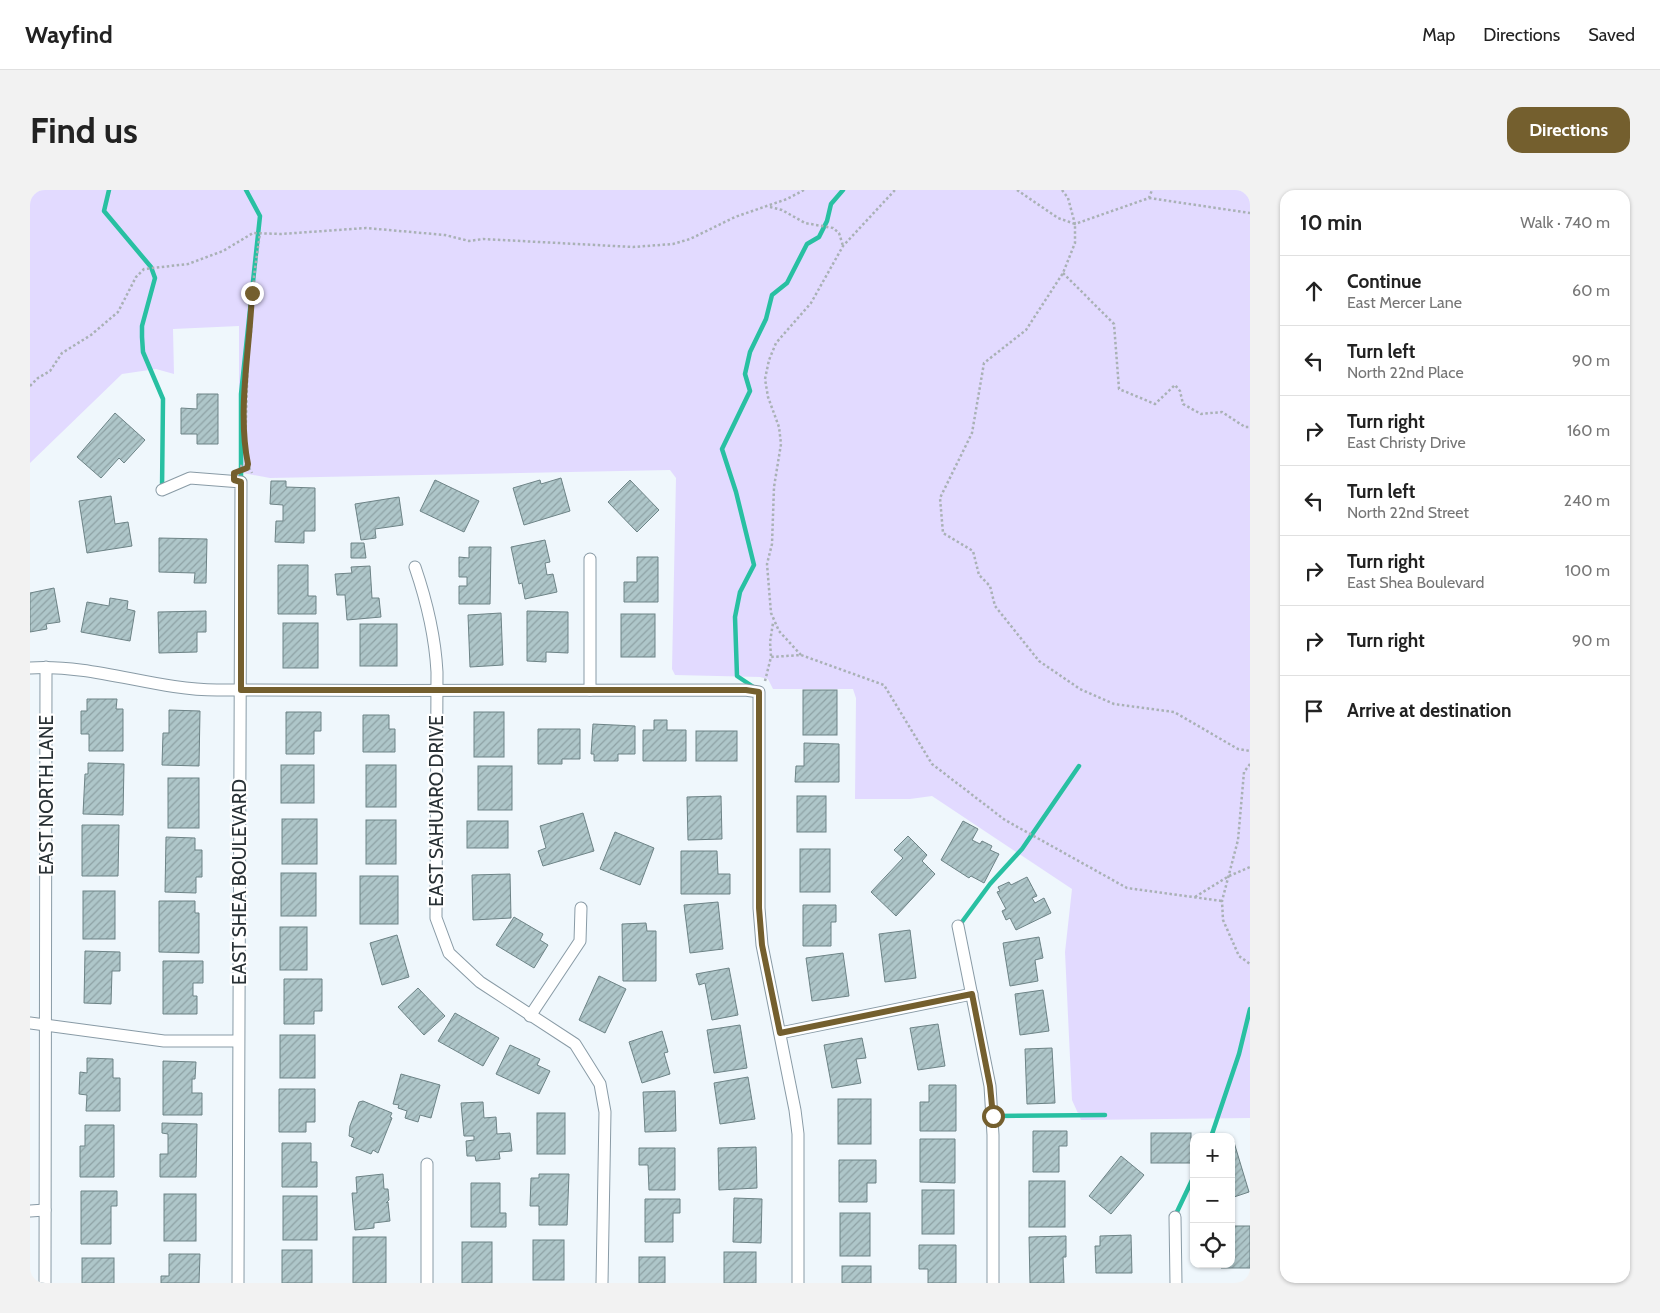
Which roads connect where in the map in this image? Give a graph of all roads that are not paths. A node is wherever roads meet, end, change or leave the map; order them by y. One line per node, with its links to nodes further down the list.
1 (162, 490): 7 (street, EAST SHEA BOULEVARD)
2 (590, 559): 8 (street)
3 (415, 567): 6 (street, EAST SAHUARO DRIVE)
4 (46, 667): 5 (street); 7 (street); 14 (street, EAST NORTH LANE)
5 (30, 668)
6 (437, 689): 7 (street); 8 (street); 12 (street, EAST SAHUARO DRIVE)
7 (241, 690): 16 (street, EAST SHEA BOULEVARD)
8 (590, 690): 15 (street)
9 (581, 908): 12 (street)
10 (958, 926): 11 (street)
11 (972, 994): 15 (street); 26 (street)
12 (530, 1016): 24 (street, EAST SAHUARO DRIVE)
13 (30, 1023): 14 (street)
14 (45, 1025): 16 (street); 18 (street, EAST NORTH LANE)
15 (780, 1033): 25 (street)
16 (238, 1040): 22 (street, EAST SHEA BOULEVARD)
17 (427, 1164): 23 (street)
18 (46, 1210): 19 (street); 21 (street, EAST NORTH LANE)
19 (30, 1211)
20 (1175, 1218): 27 (street)
21 (45, 1283)
22 (238, 1283)
23 (427, 1283)
24 (602, 1283)
25 (798, 1283)
26 (993, 1283)
27 (1176, 1283)

